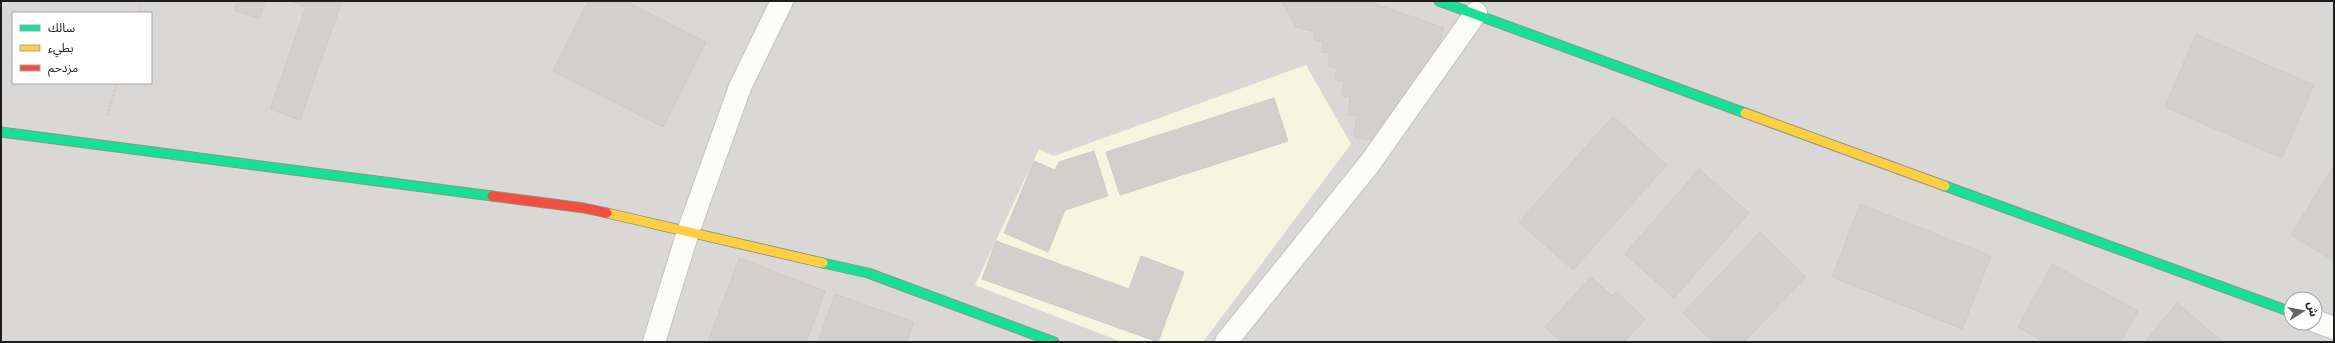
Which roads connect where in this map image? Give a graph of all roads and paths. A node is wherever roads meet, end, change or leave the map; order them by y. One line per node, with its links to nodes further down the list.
1 (142, 1): 4 (path)
2 (782, 1): 7 (street)
3 (1439, 1): 5 (street)
4 (138, 12)
5 (1476, 13): 8 (street); 13 (street)
6 (1, 132): 7 (street)
7 (688, 232): 11 (street); 12 (street)
8 (2283, 309)
9 (2323, 324): 10 (street)
10 (2334, 328)
11 (654, 342)
12 (1054, 342)
13 (1226, 342)

